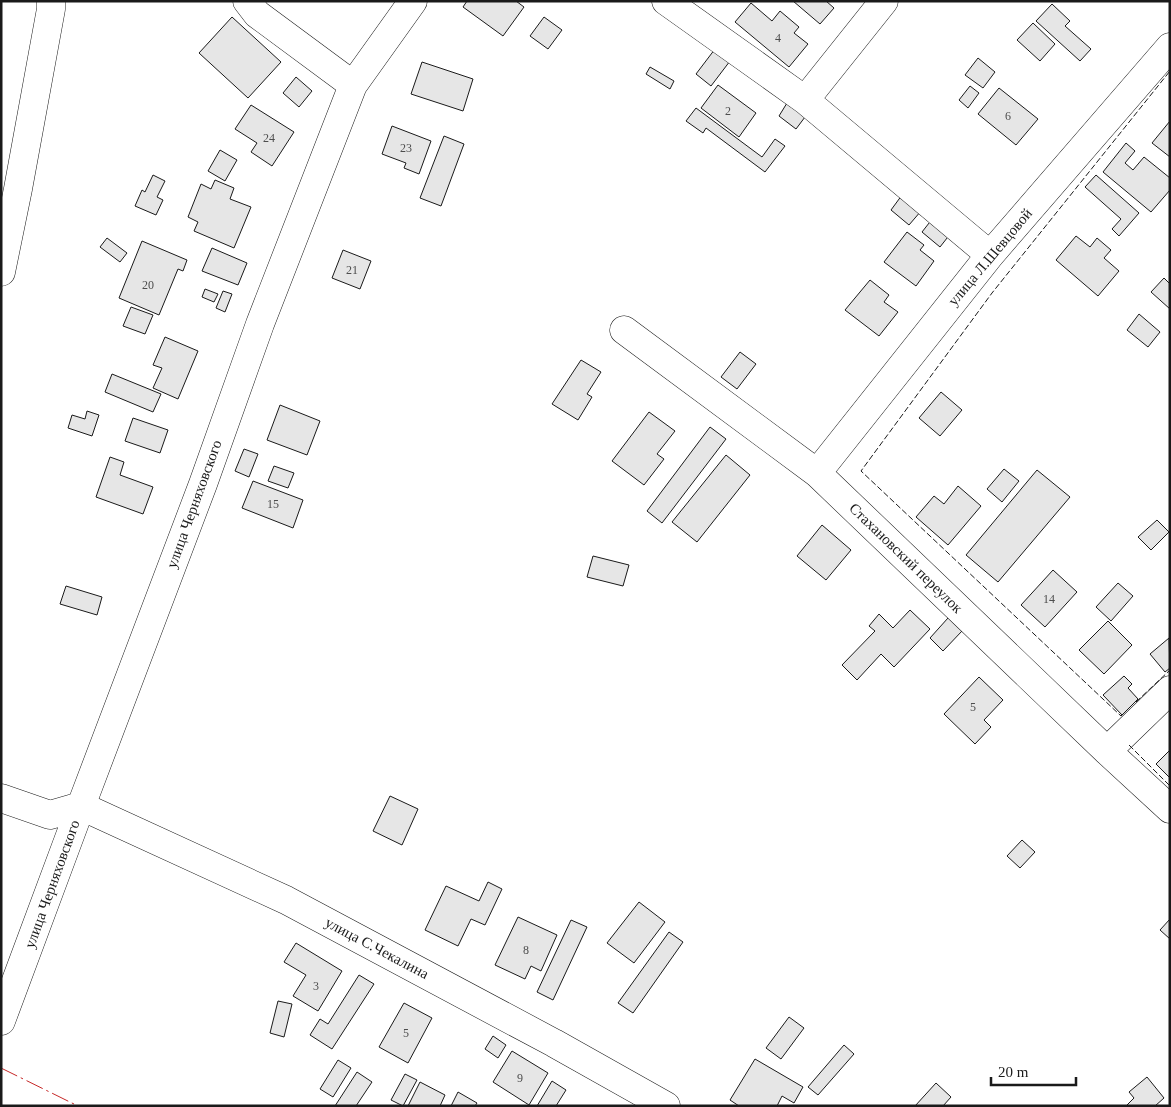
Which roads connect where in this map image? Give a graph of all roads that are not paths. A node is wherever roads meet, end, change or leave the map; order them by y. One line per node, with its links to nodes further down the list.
1 (247, 1): 7 (street)
2 (413, 1): 7 (street, улица Черняховского)
3 (666, 1): 8 (street)
4 (884, 1): 8 (street)
5 (53, 4): 10 (street)
6 (1170, 47): 9 (street, улица Л.Шевцовой)
7 (353, 85): 16 (street, улица Черняховского)
8 (806, 100): 9 (street)
9 (990, 255): 12 (street, улица Л.Шевцовой)
10 (1, 272)
11 (624, 330): 12 (street, Стахановский переулок)
12 (817, 473): 14 (street, Стахановский переулок)
13 (1170, 690): 14 (street)
14 (1107, 751): 17 (street, Стахановский переулок)
15 (1, 798): 16 (street)
16 (81, 806): 18 (street, улица Черняховского); 19 (street, улица С.Чекалина)
17 (1170, 809)
18 (1, 1021)
19 (666, 1106)

